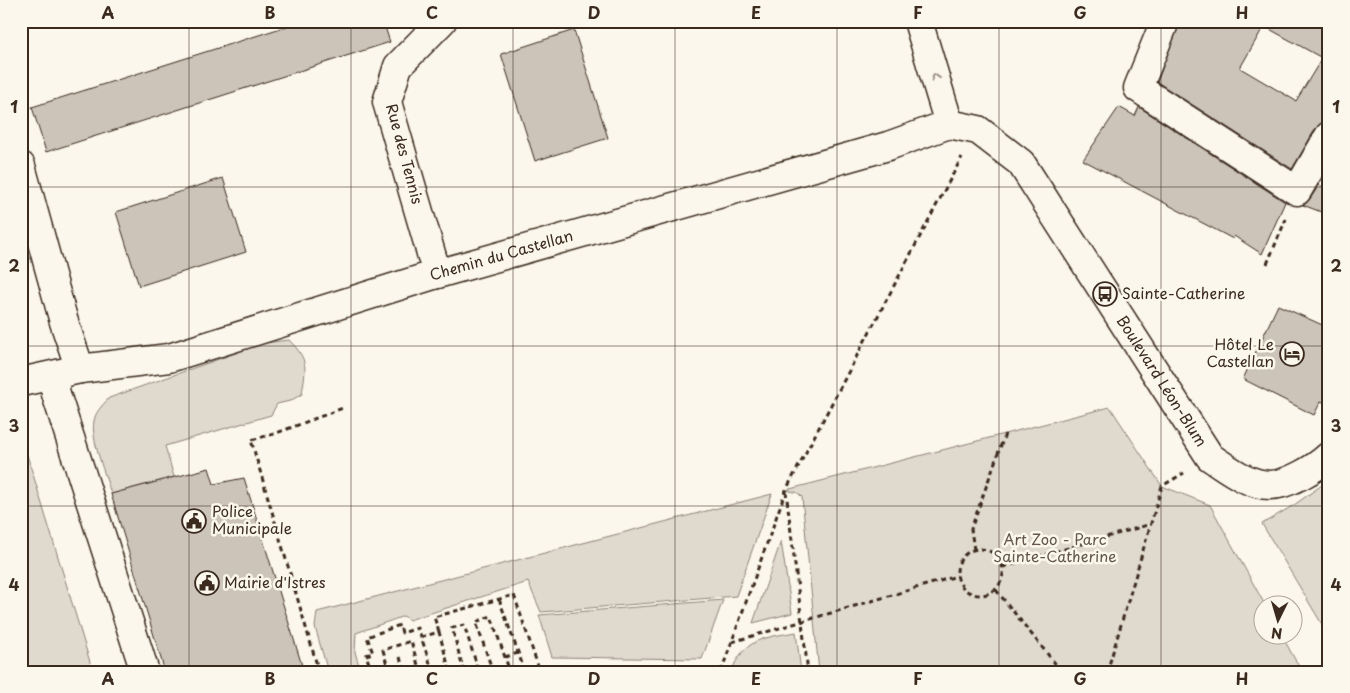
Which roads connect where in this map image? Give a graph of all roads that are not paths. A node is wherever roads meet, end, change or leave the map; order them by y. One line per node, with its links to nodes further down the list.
1 (442, 21): 7 (street, Rue des Tennis)
2 (918, 21): 4 (street, one-way to 2)
3 (1165, 21): 5 (street)
4 (949, 124): 7 (street, Chemin du Castellan); 11 (street, Boulevard Léon-Blum)
5 (1329, 136)
6 (21, 166): 8 (street)
7 (437, 274): 8 (street, Chemin du Castellan)
8 (80, 369): 9 (street, Chemin du Castellan)
9 (53, 376): 10 (street, Chemin du Castellan); 12 (street)
10 (21, 382)
11 (1329, 456)
12 (145, 672)

